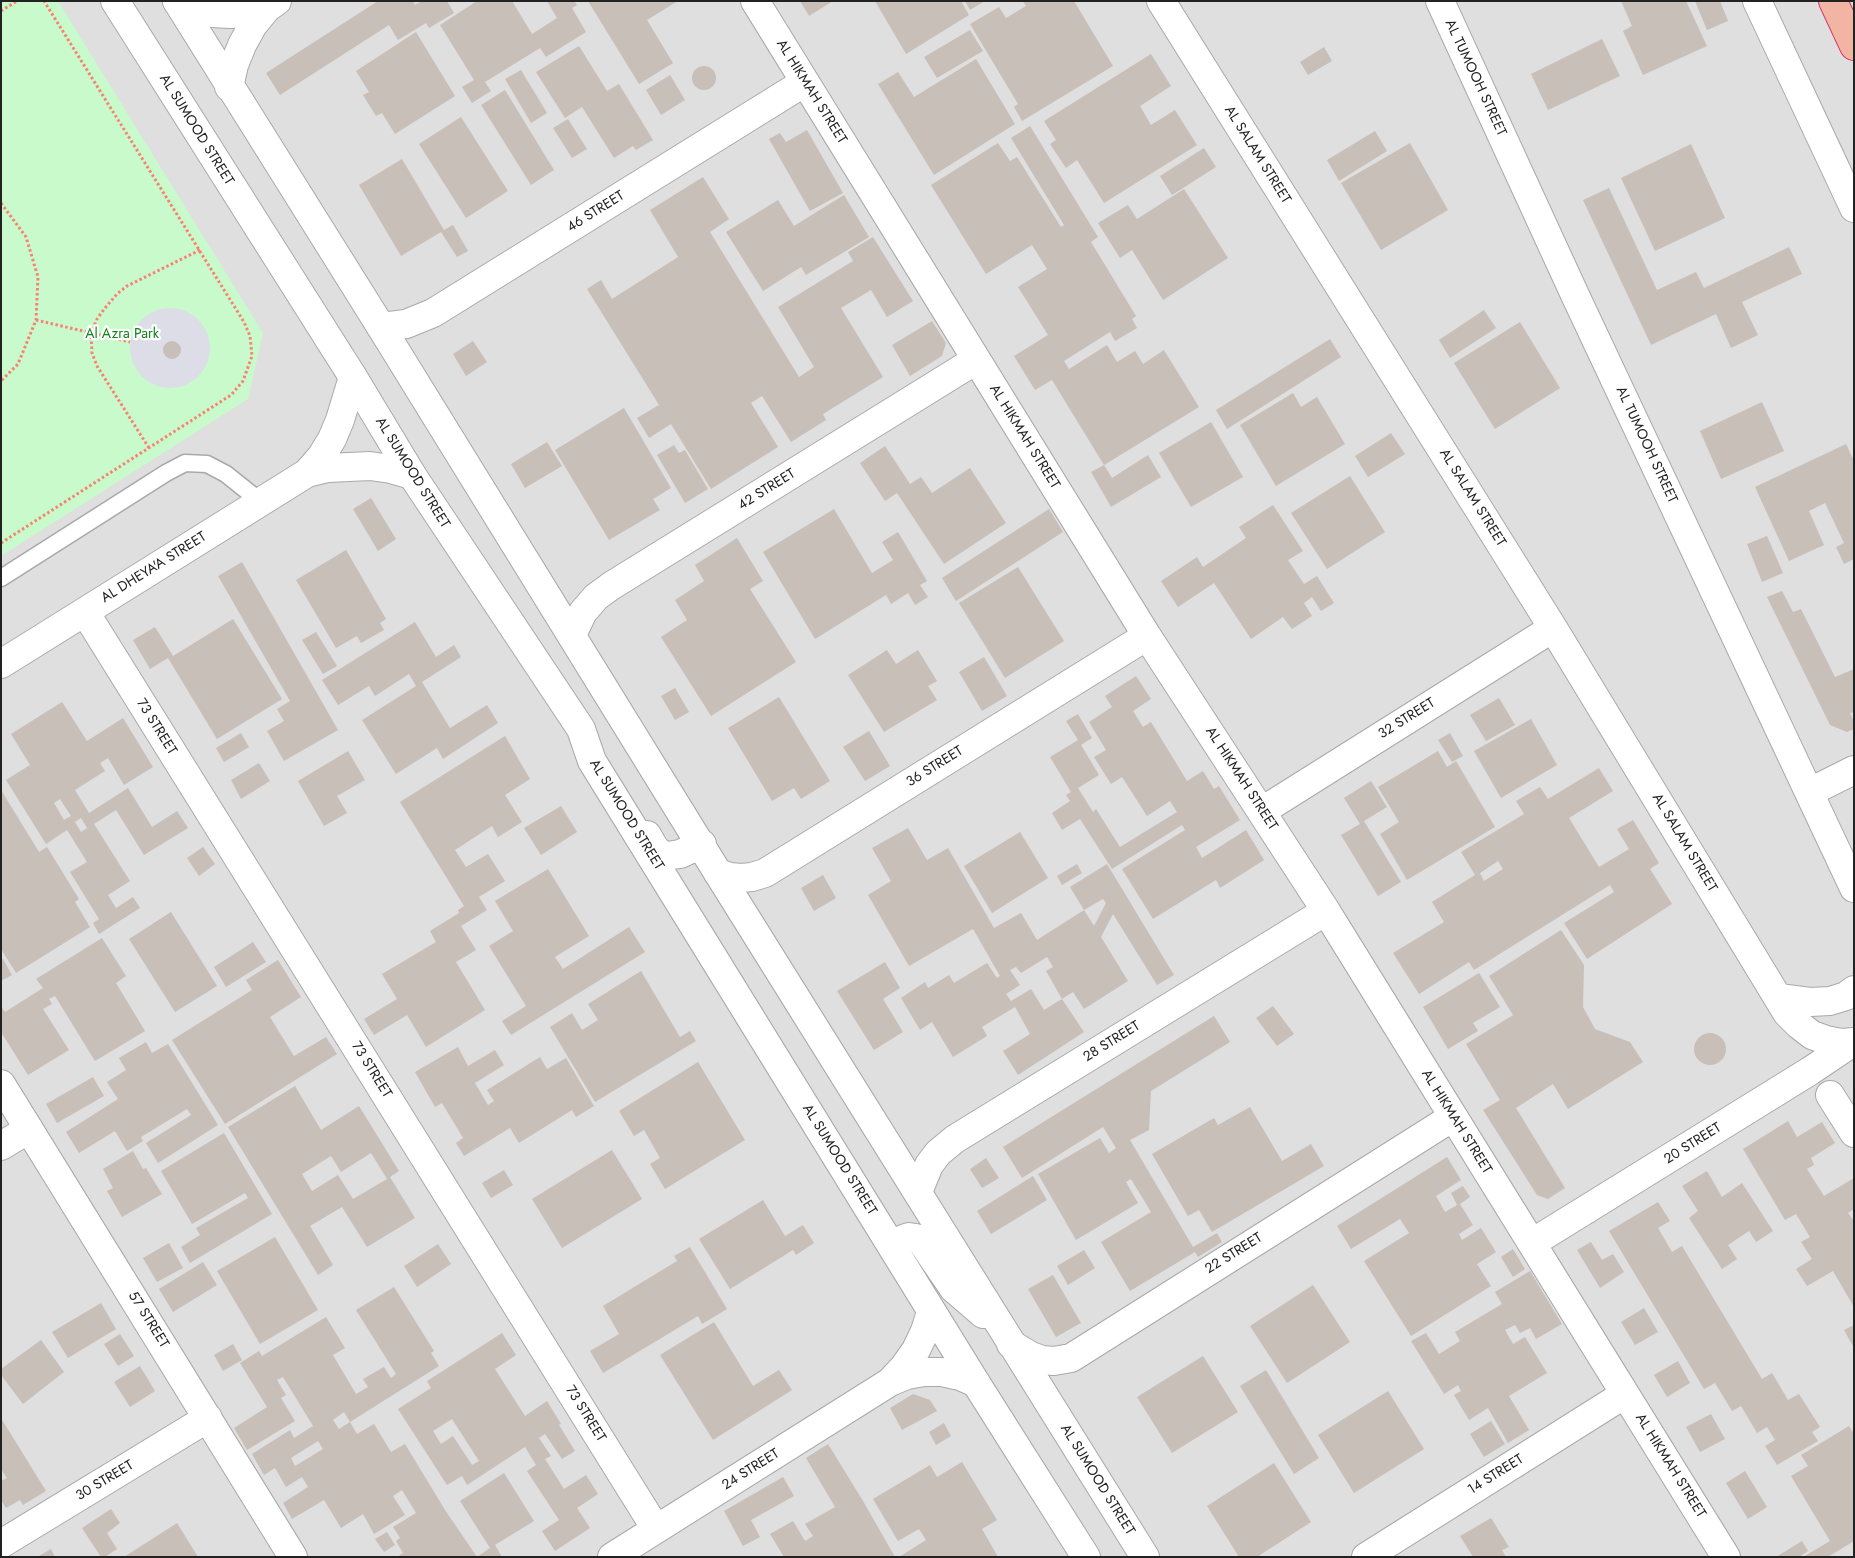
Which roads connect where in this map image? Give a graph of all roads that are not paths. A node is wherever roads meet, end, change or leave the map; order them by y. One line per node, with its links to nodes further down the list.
1 (114, 1): 15 (street, AL SUMOOD STREET)
2 (177, 1): 8 (street); 11 (street, AL SUMOOD STREET)
3 (755, 1): 10 (street, AL HIKMAH STREET)
4 (1160, 1): 21 (street, AL SALAM STREET)
5 (1440, 1): 27 (street, AL TUMOOH STREET)
6 (1757, 1): 12 (street)
7 (1833, 1): 9 (highway)
8 (272, 4): 11 (street)
9 (1854, 46)
10 (805, 82): 13 (street, 46 STREET); 14 (street, AL HIKMAH STREET)
11 (229, 87): 13 (street, AL SUMOOD STREET)
12 (1854, 208)
13 (381, 326): 22 (street, AL SUMOOD STREET)
14 (976, 360): 22 (street, 42 STREET); 23 (street, AL HIKMAH STREET)
15 (352, 377): 16 (street, AL DHEYA'A STREET); 17 (street, AL SUMOOD STREET)
16 (307, 473): 17 (street, AL DHEYA'A STREET); 18 (street, AL DHEYA'A STREET)
17 (412, 475): 25 (street, AL SUMOOD STREET)
18 (261, 502): 19 (lane); 20 (street, AL DHEYA'A STREET)
19 (1, 578)
20 (85, 612): 24 (street, AL DHEYA'A STREET); 51 (street, 73 STREET)
21 (1553, 628): 28 (street, 32 STREET); 34 (street, AL SALAM STREET)
22 (572, 635): 29 (street, AL SUMOOD STREET)
23 (1147, 636): 28 (street, AL HIKMAH STREET); 30 (street, 36 STREET)
24 (1, 664)
25 (581, 730): 29 (street); 44 (street, AL SUMOOD STREET)
26 (1854, 770): 27 (street)
27 (1810, 792): 31 (street, AL TUMOOH STREET)
28 (1262, 810): 32 (street, AL HIKMAH STREET)
29 (702, 844): 30 (street, AL SUMOOD STREET)
30 (718, 873): 42 (street, AL SUMOOD STREET)
31 (1854, 888)
32 (1326, 911): 38 (street, AL HIKMAH STREET); 42 (street, 28 STREET)
33 (1854, 990): 34 (street)
34 (1779, 998): 35 (street, AL SALAM STREET)
35 (1853, 1042): 43 (street, 20 STREET)
36 (1, 1084): 39 (street, 57 STREET)
37 (1830, 1095): 40 (street)
38 (1453, 1117): 43 (street, AL HIKMAH STREET); 46 (street, 22 STREET)
39 (29, 1129): 41 (street); 50 (street, 57 STREET)
40 (1854, 1133)
41 (1, 1146)
42 (918, 1192): 46 (street, AL SUMOOD STREET)
43 (1532, 1243): 49 (street, AL HIKMAH STREET)
44 (896, 1253): 45 (street, AL SUMOOD STREET); 46 (street, 22 STREET)
45 (931, 1312): 47 (street, 24 STREET); 48 (street, AL SUMOOD STREET)
46 (1005, 1334): 56 (street, AL SUMOOD STREET)
47 (890, 1382): 48 (street, 24 STREET); 51 (street, 24 STREET)
48 (976, 1384): 55 (street, AL SUMOOD STREET)
49 (1625, 1394): 57 (street, 14 STREET); 58 (street, AL HIKMAH STREET)
50 (208, 1418): 52 (street, 30 STREET); 53 (street, 57 STREET)
51 (656, 1529): 54 (street, 24 STREET)
52 (1, 1544)
53 (293, 1557)
54 (612, 1557)
55 (1086, 1557)
56 (1145, 1557)
57 (1366, 1557)
58 (1726, 1557)

